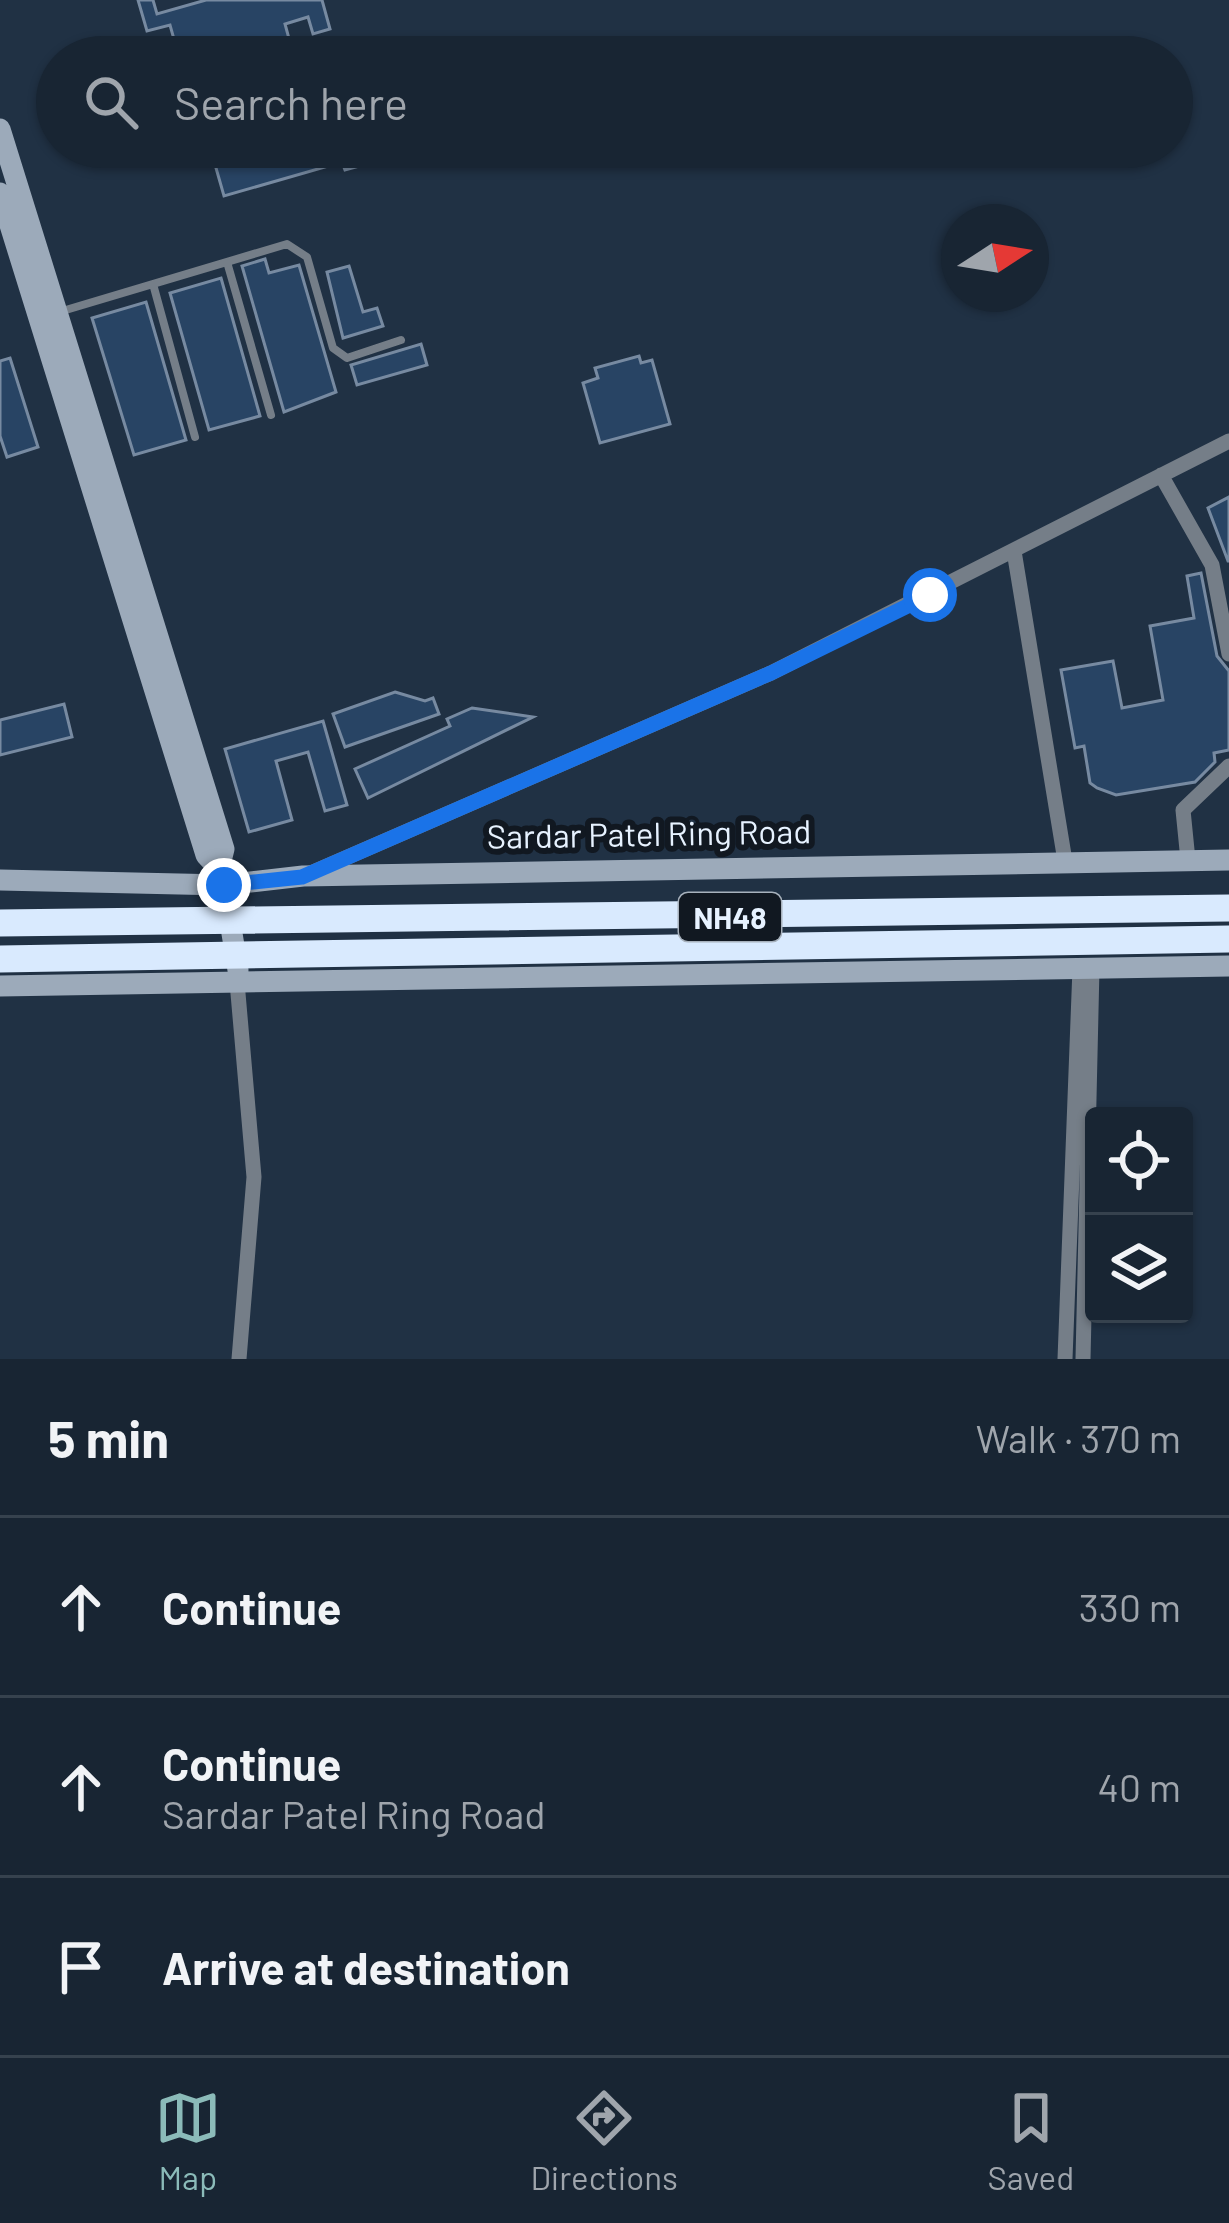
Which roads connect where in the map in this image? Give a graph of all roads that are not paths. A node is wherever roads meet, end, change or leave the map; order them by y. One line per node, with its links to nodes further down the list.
1 (0, 129): 5 (street)
2 (0, 193): 7 (street)
3 (227, 262): 4 (lane); 6 (lane); 8 (lane)
4 (153, 284): 5 (lane); 9 (lane)
5 (58, 312): 7 (street)
6 (401, 340)
7 (58, 345): 21 (street)
8 (271, 415)
9 (196, 437)
10 (1229, 441): 11 (street)
11 (1161, 476): 12 (street); 14 (street)
12 (1014, 551): 20 (street); 22 (street)
13 (1229, 557): 14 (street)
14 (1212, 565): 15 (street)
15 (1227, 634): 16 (street)
16 (1229, 654)
17 (1229, 766): 18 (street)
18 (1188, 860): 19 (street, Sardar Patel Ring Road); 20 (street, Sardar Patel Ring Road)
19 (1229, 860)
20 (1065, 861): 22 (street, Sardar Patel Ring Road)
21 (222, 877): 22 (street, Sardar Patel Ring Road); 23 (street, Sardar Patel Ring Road); 25 (street)
22 (302, 877)
23 (0, 880)
24 (1229, 908): 27 (highway, NH48)
25 (230, 920): 26 (highway, NH48); 27 (highway, NH48); 32 (street)
26 (0, 923)
27 (747, 931): 28 (highway, NH48); 32 (highway, NH48)
28 (1229, 939)
29 (0, 958): 32 (highway, NH48)
30 (1229, 966): 31 (street)
31 (1086, 968): 32 (street); 35 (street); 36 (street)
32 (238, 969): 33 (street); 34 (street)
33 (0, 986)
34 (239, 1359)
35 (1065, 1359)
36 (1083, 1359)

